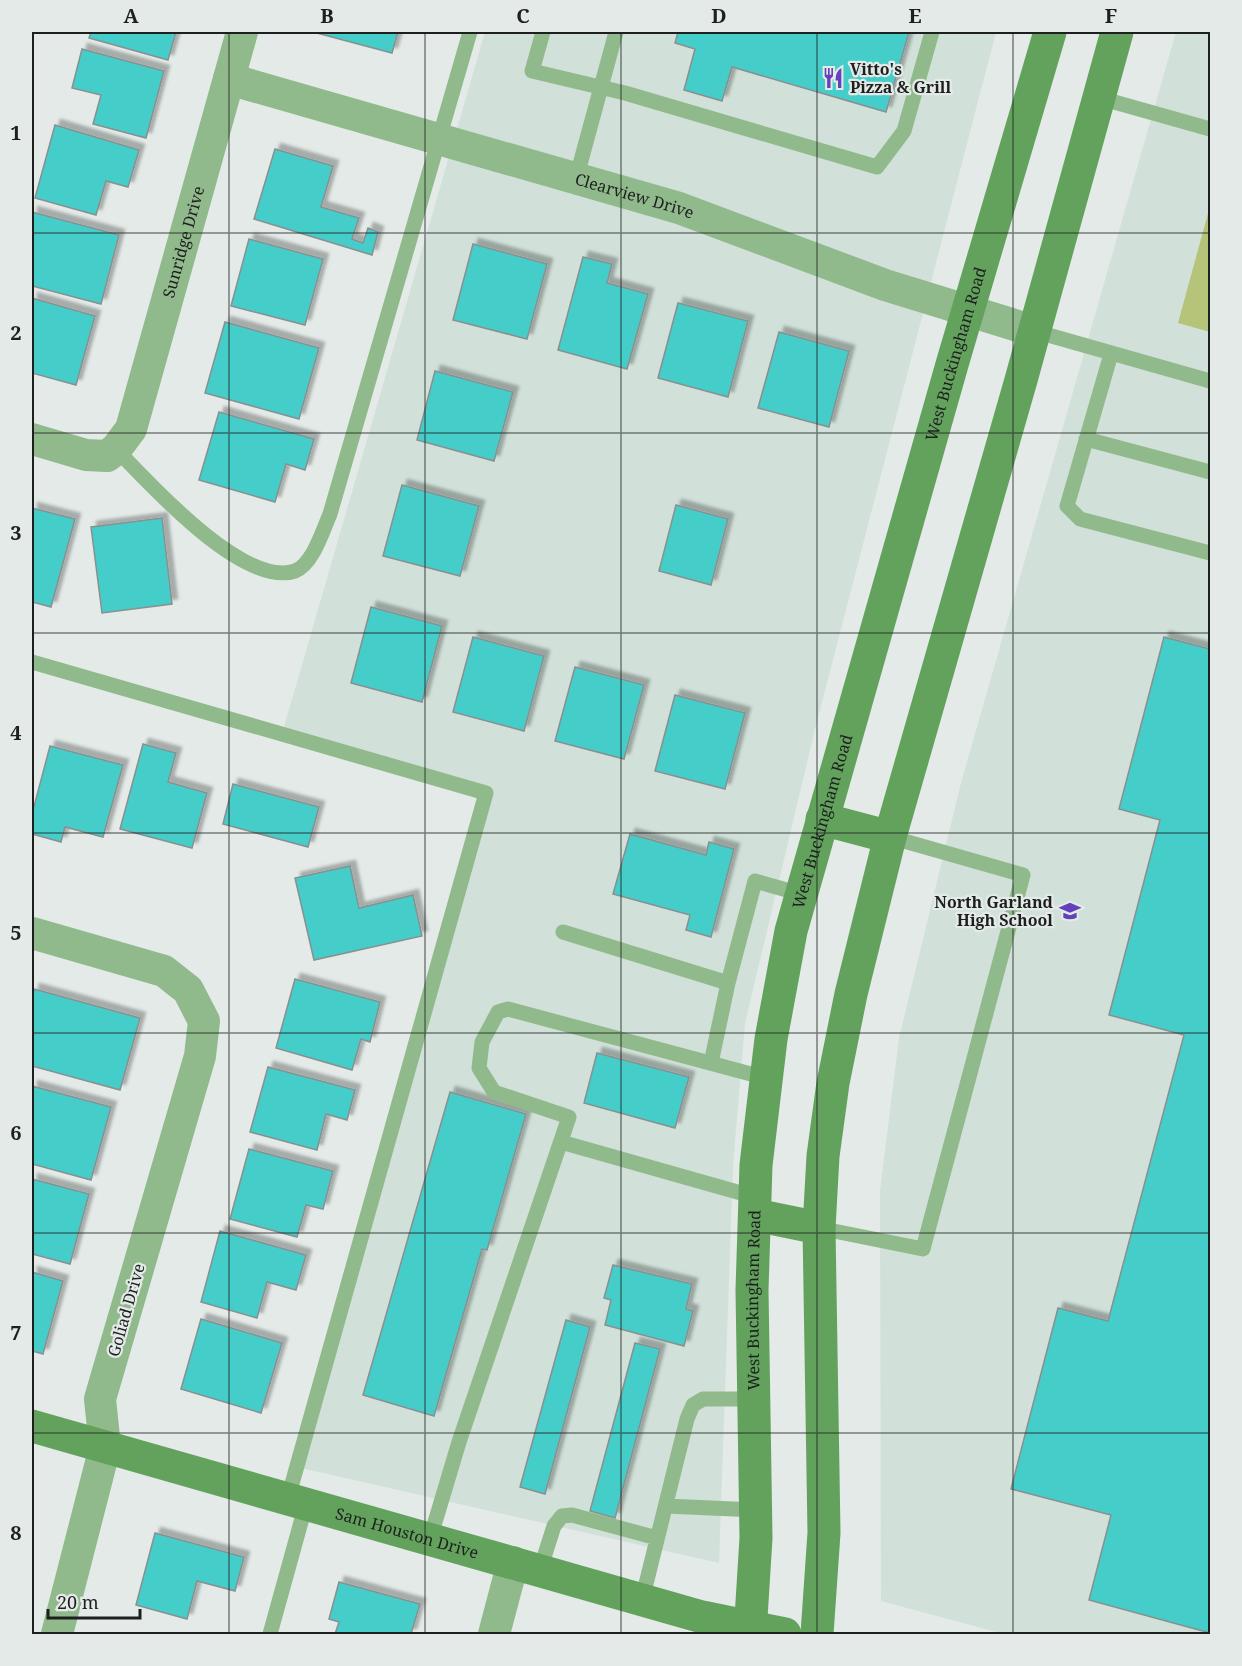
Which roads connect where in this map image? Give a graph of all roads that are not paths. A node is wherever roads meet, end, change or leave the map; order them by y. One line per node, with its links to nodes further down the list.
1 (242, 32): 8 (street, Sunridge Drive)
2 (470, 32): 12 (lane)
3 (543, 32): 9 (lane)
4 (616, 32): 9 (lane)
5 (933, 32): 9 (lane)
6 (1050, 32): 14 (main road, West Buckingham Road)
7 (1117, 32): 10 (main road)
8 (229, 79): 12 (street, Clearview Drive); 20 (street, Sunridge Drive)
9 (601, 87): 13 (lane)
10 (1100, 98): 11 (lane); 15 (main road)
11 (1210, 129)
12 (439, 139): 13 (street, Clearview Drive); 20 (lane)
13 (576, 178): 14 (street, Clearview Drive)
14 (968, 310): 15 (street, Clearview Drive); 24 (main road, West Buckingham Road)
15 (1034, 331): 16 (lane); 25 (main road)
16 (1111, 354): 17 (lane); 19 (lane)
17 (1210, 381)
18 (32, 439): 20 (street)
19 (1086, 439): 21 (lane); 22 (lane)
20 (116, 449)
21 (1210, 472)
22 (1210, 554)
23 (32, 662): 38 (lane)
24 (822, 819): 25 (main road); 26 (main road, West Buckingham Road)
25 (890, 837): 34 (main road); 34 (lane)
26 (801, 894): 29 (lane); 31 (main road, West Buckingham Road)
27 (563, 932): 29 (lane)
28 (32, 933): 37 (street, Goliad Drive)
29 (728, 983): 30 (lane)
30 (711, 1063): 31 (lane); 32 (lane)
31 (766, 1077): 33 (main road, West Buckingham Road)
32 (561, 1142): 33 (lane); 42 (lane)
33 (755, 1206): 34 (main road); 35 (main road, West Buckingham Road)
34 (819, 1228): 51 (main road)
35 (754, 1399): 39 (lane); 40 (main road, West Buckingham Road)
36 (32, 1426): 37 (main road, Sam Houston Drive)
37 (105, 1447): 38 (main road, Sam Houston Drive); 47 (street, Goliad Drive)
38 (297, 1501): 42 (main road, Sam Houston Drive); 48 (lane)
39 (666, 1506): 40 (lane); 41 (lane)
40 (756, 1510): 46 (main road, West Buckingham Road)
41 (657, 1538): 43 (lane); 44 (lane)
42 (430, 1539): 43 (main road, Sam Houston Drive)
43 (526, 1566): 44 (main road, Sam Houston Drive); 49 (street)
44 (642, 1600): 45 (main road, Sam Houston Drive)
45 (701, 1626): 46 (main road, Sam Houston Drive)
46 (751, 1631): 50 (main road, Sam Houston Drive)
47 (57, 1635)
48 (270, 1635)
49 (494, 1635)
50 (785, 1635)
51 (817, 1635)

